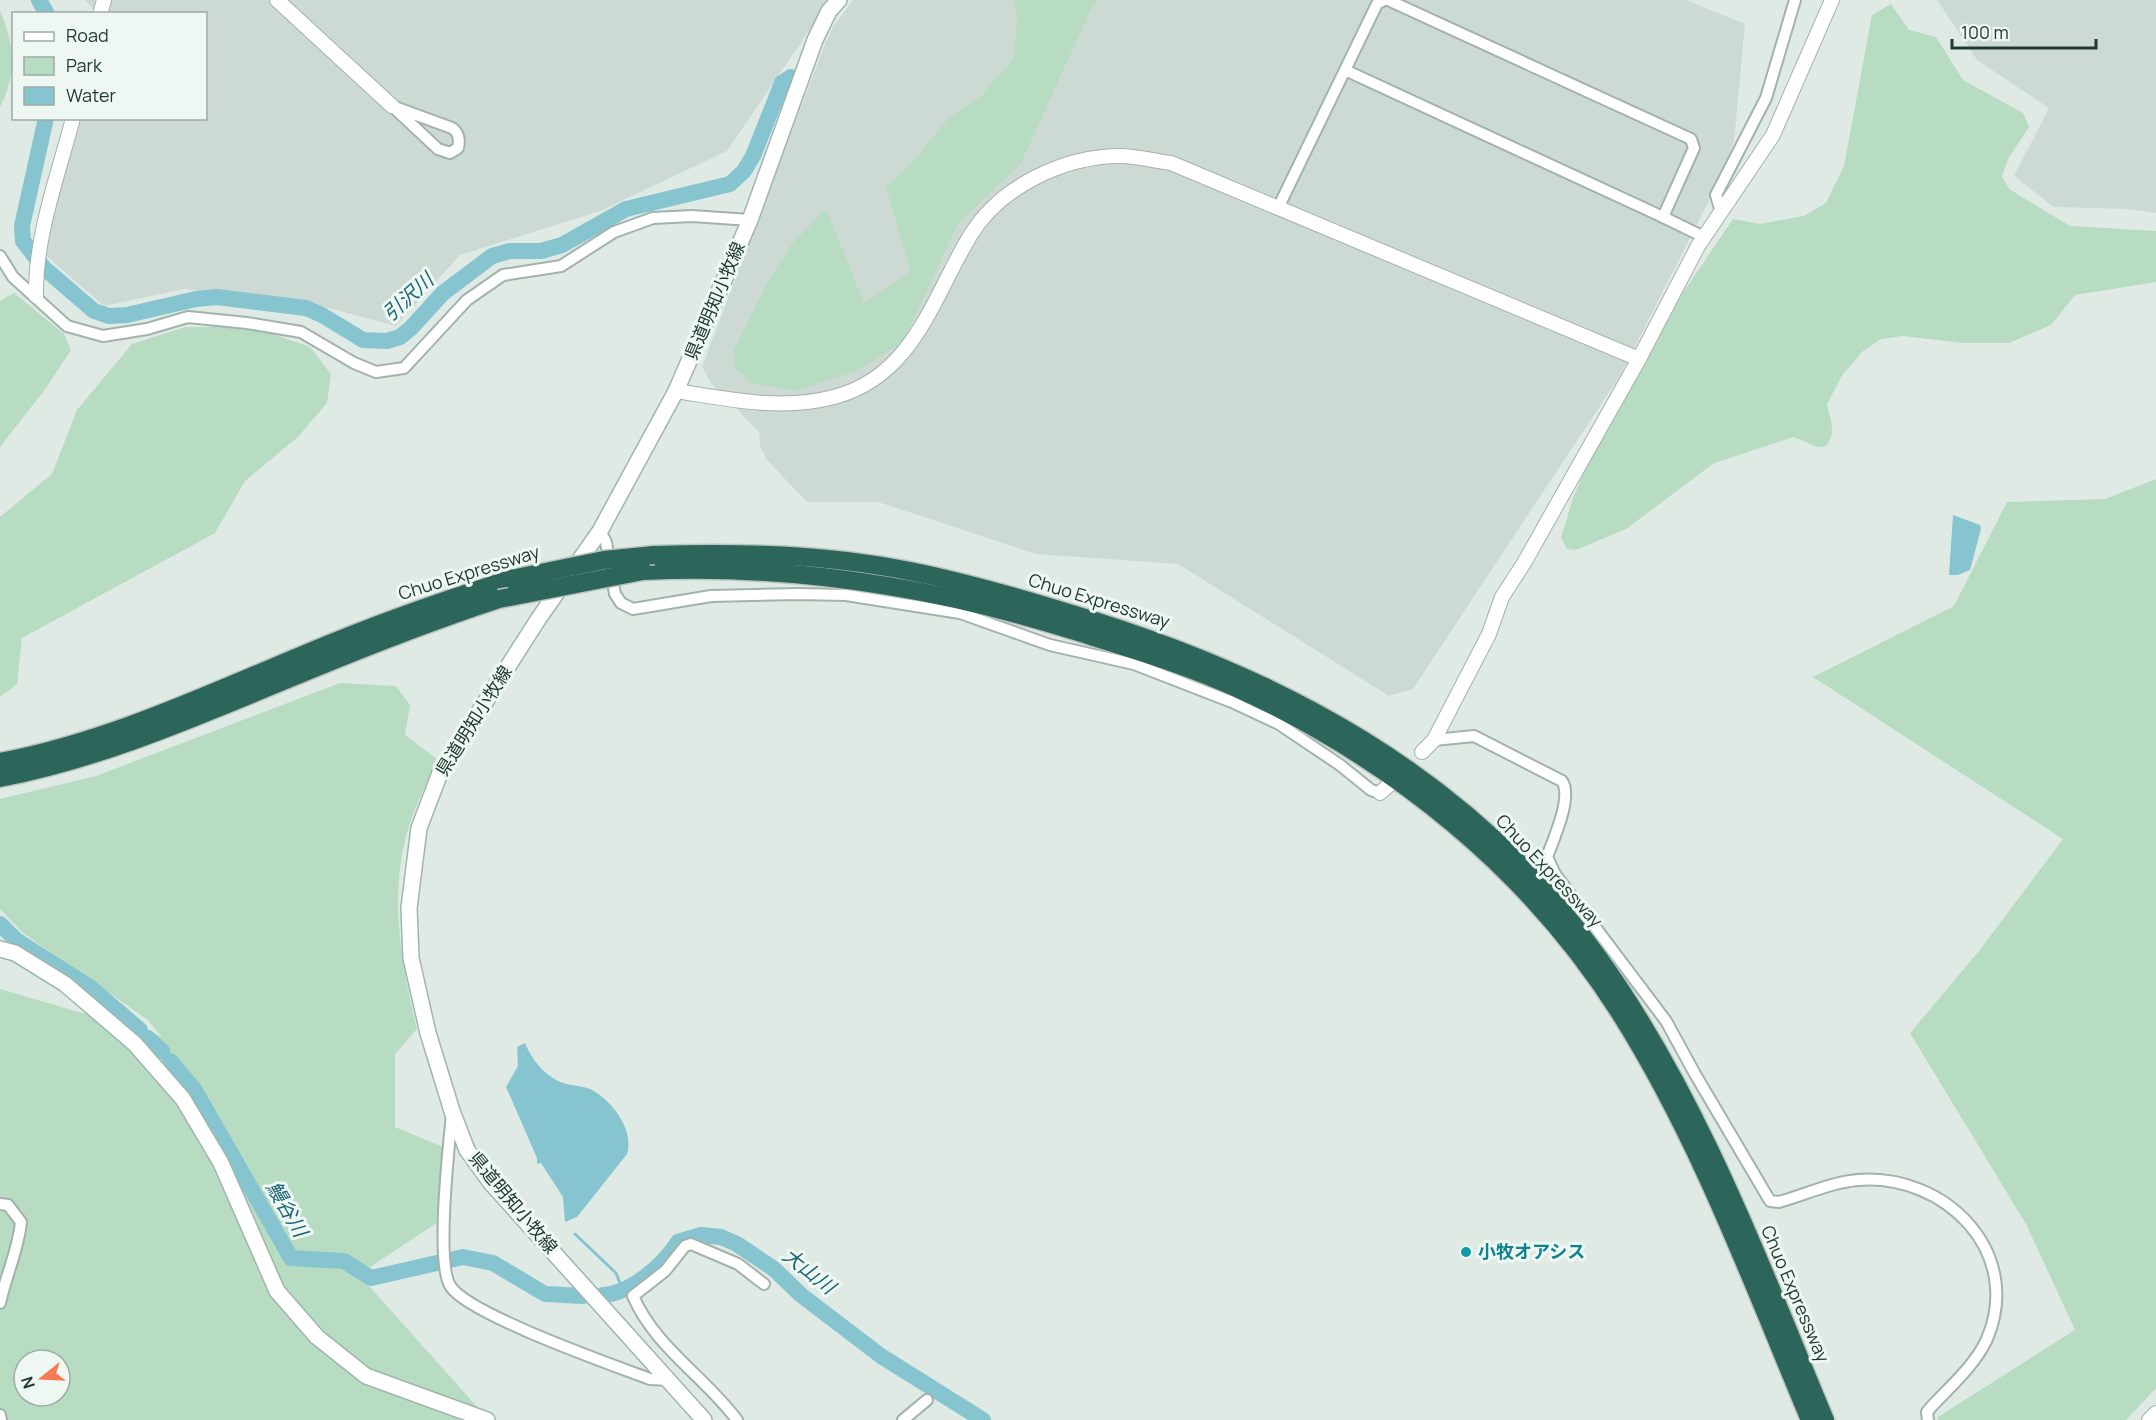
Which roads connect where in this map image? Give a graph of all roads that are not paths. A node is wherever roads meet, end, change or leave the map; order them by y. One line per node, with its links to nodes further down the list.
1 (277, 0): 7 (street)
2 (839, 0): 12 (main road, 県道明知小牧線)
3 (1386, 0): 6 (street); 11 (street)
4 (1795, 0): 10 (street)
5 (1832, 0): 10 (street)
6 (1345, 70): 9 (street); 11 (street)
7 (392, 106): 7 (street)
8 (72, 120): 15 (street)
9 (1278, 208): 16 (street); 17 (street)
10 (1721, 212): 13 (street)
11 (1663, 217): 13 (street)
12 (750, 220): 15 (street); 17 (main road, 県道明知小牧線)
13 (1704, 237): 16 (street)
14 (0, 255): 15 (street)
15 (36, 296)
16 (1639, 358): 19 (street)
17 (676, 391): 18 (main road, 県道明知小牧線)
18 (600, 531): 23 (street); 25 (main road, 県道明知小牧線)
19 (1434, 740): 20 (street); 40 (street)
20 (1422, 752)
21 (0, 762): 39 (highway, Chuo Expressway, bridge)
22 (0, 778): 38 (highway, Chuo Expressway, bridge)
23 (1384, 790)
24 (0, 949): 34 (main road)
25 (452, 1111): 29 (main road, 県道明知小牧線); 29 (street)
26 (0, 1204): 28 (street)
27 (764, 1284): 36 (street)
28 (0, 1303)
29 (669, 1380): 35 (main road, 県道明知小牧線)
30 (927, 1400): 37 (street)
31 (2156, 1413): 41 (street)
32 (0, 1415): 33 (street)
33 (0, 1420)
34 (488, 1420)
35 (704, 1420)
36 (737, 1420)
37 (903, 1420)
38 (1810, 1420)
39 (1825, 1420)
40 (1928, 1420)
41 (2149, 1420)

